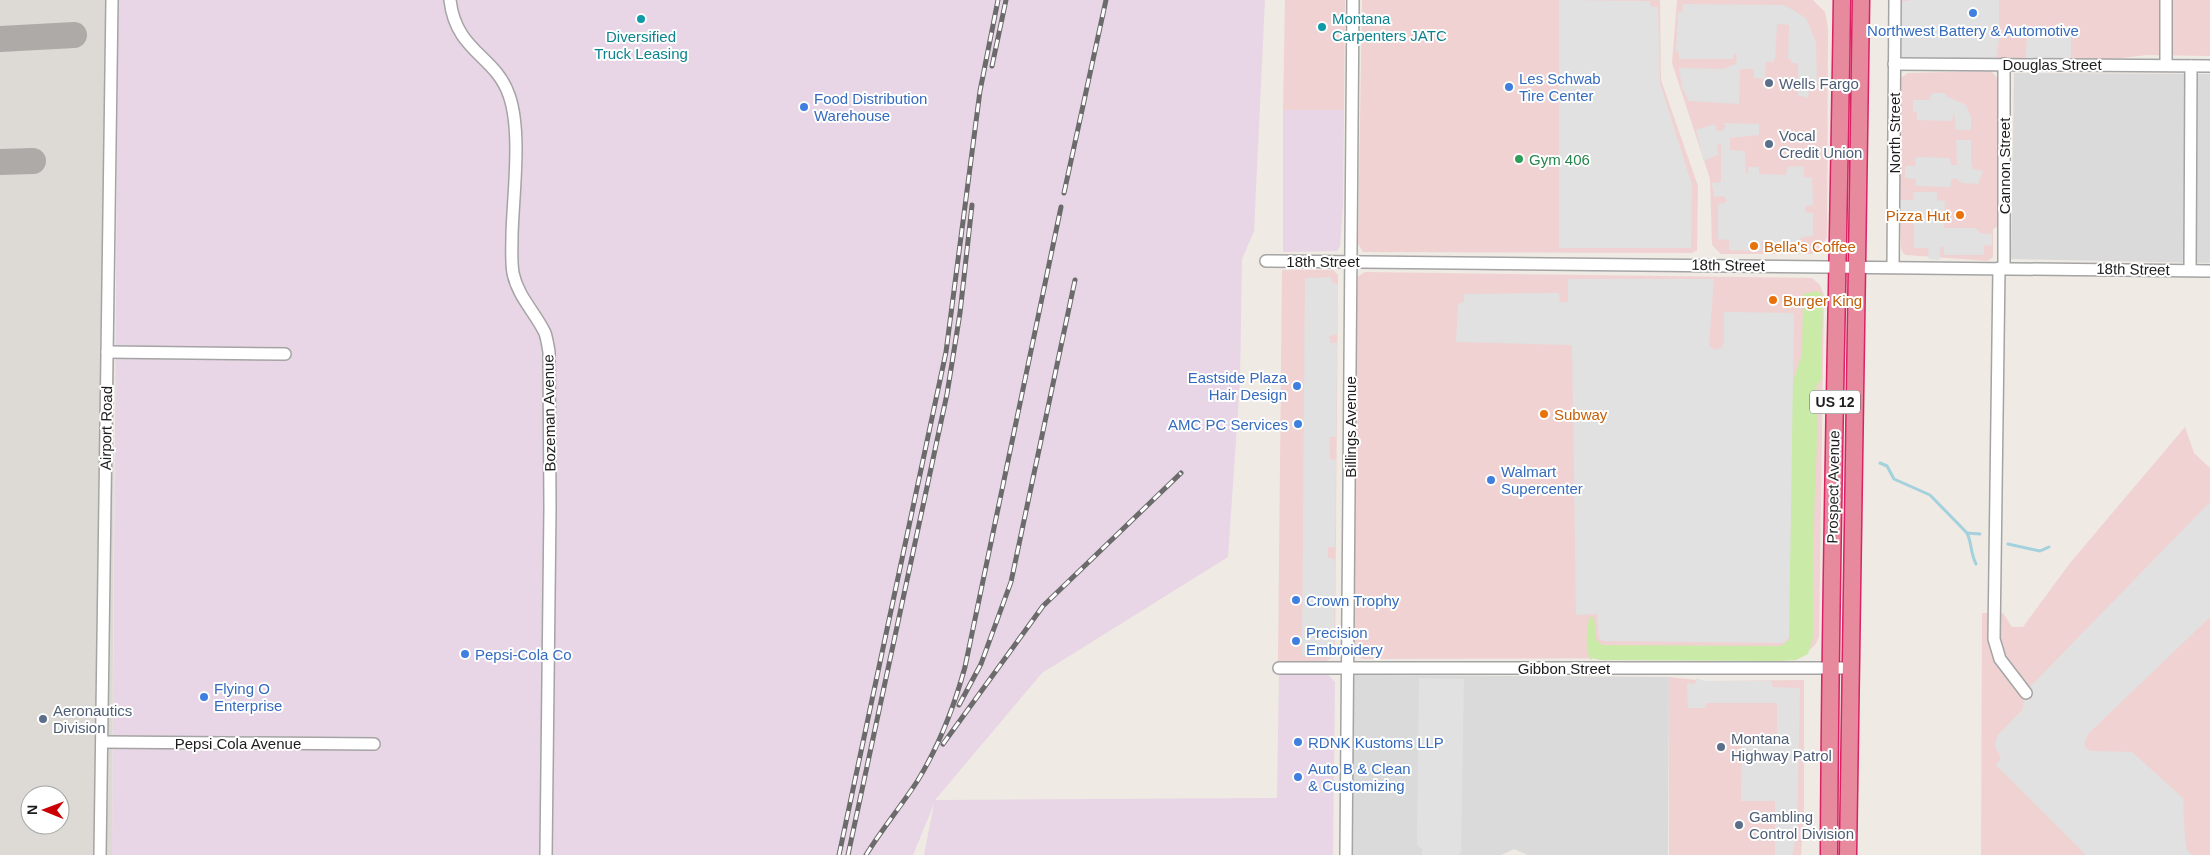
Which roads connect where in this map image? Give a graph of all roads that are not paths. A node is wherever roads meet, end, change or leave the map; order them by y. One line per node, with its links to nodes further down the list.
1 (112, 0): 21 (street, Airport Road)
2 (450, 0): 32 (street, Bozeman Avenue)
3 (1354, 0): 14 (street, Billings Avenue)
4 (1842, 0): 15 (highway, Prospect Avenue / US 12)
5 (1861, 0): 16 (highway, Prospect Avenue / US 12)
6 (1895, 0): 8 (street, North Street)
7 (2166, 0): 10 (street)
8 (1894, 64): 9 (street, Douglas Street); 17 (street, North Street)
9 (2004, 64): 10 (street, Douglas Street); 18 (street, Cannon Street)
10 (2166, 65): 11 (street, Douglas Street)
11 (2191, 66): 12 (street, Douglas Street); 19 (street, 18th Street)
12 (2210, 66)
13 (1266, 261): 14 (street, 18th Street)
14 (1351, 261): 15 (street, 18th Street); 24 (street, Billings Avenue)
15 (1838, 266): 16 (street, 18th Street); 25 (highway, Prospect Avenue / US 12)
16 (1857, 266): 17 (street, 18th Street); 26 (highway, Prospect Avenue / US 12)
17 (1893, 266): 18 (street, 18th Street)
18 (2002, 268): 19 (street, 18th Street); 27 (street, Cannon Street)
19 (2190, 270): 20 (street, 18th Street)
20 (2210, 271)
21 (107, 352): 22 (street); 28 (street, Airport Road)
22 (285, 354)
23 (1279, 668): 24 (street, Gibbon Street)
24 (1348, 668): 25 (street, Gibbon Street); 33 (street, Billings Avenue)
25 (1829, 668): 26 (street, Gibbon Street); 30 (highway, Prospect Avenue / US 12)
26 (1850, 668): 36 (highway, Prospect Avenue / US 12)
27 (2026, 693)
28 (102, 742): 29 (street, Pepsi Cola Avenue); 31 (street, Airport Road)
29 (374, 744)
30 (1829, 805): 34 (highway); 35 (highway, Prospect Avenue / US 12)
31 (100, 855)
32 (546, 855)
33 (1346, 855)
34 (1822, 855)
35 (1829, 855)
36 (1848, 855)

